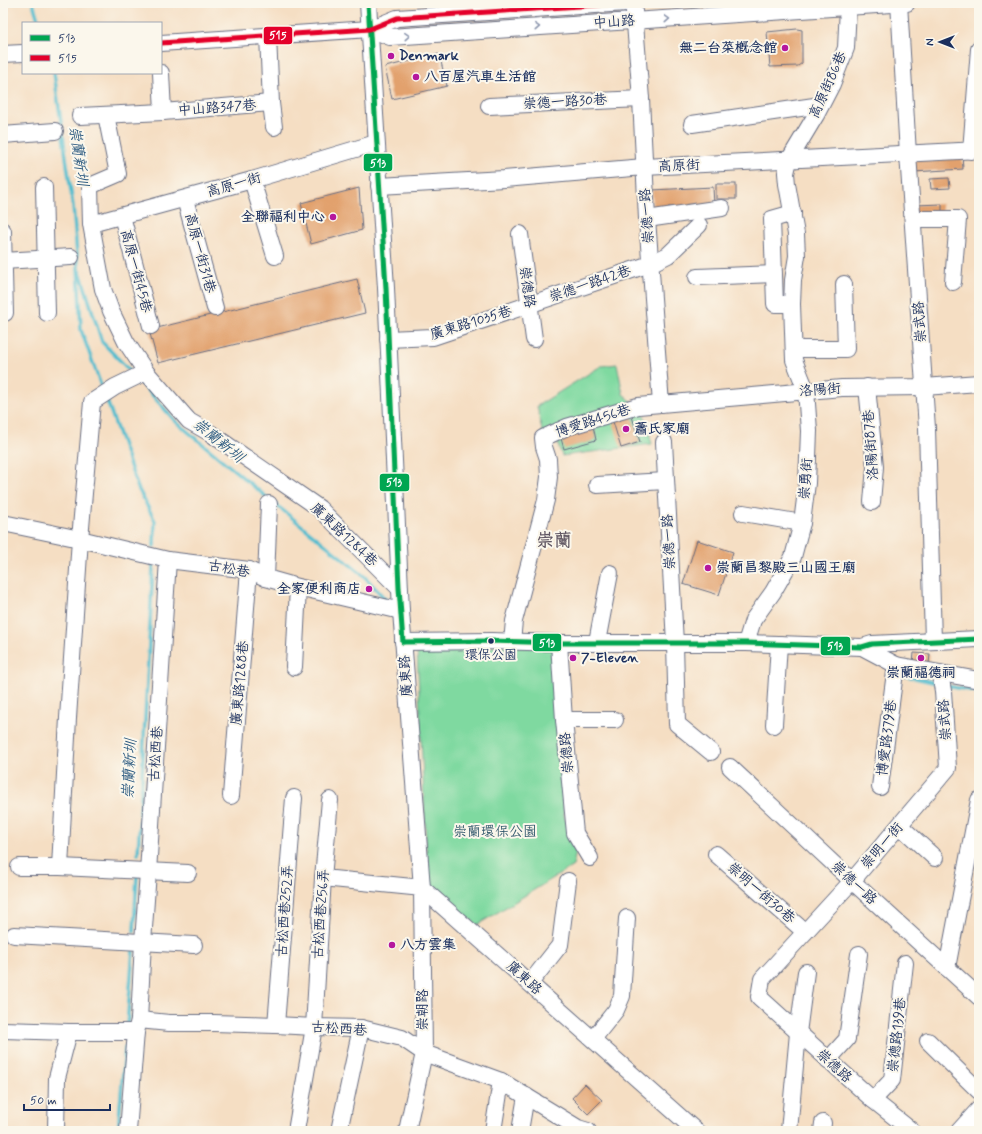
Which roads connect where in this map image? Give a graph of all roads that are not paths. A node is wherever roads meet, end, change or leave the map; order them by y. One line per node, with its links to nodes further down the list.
1 (368, 3): 7 (street, 廣東路)
2 (626, 3): 7 (street, 中山路)
3 (634, 3): 6 (street, 崇德一路)
4 (902, 3): 5 (street, 中山路); 28 (street, 崇武路)
5 (848, 5): 6 (street, 中山路, one-way to 5); 17 (street, 高原街86巷)
6 (635, 21): 7 (street, 中山路, one-way to 6); 15 (street, 崇德一路)
7 (370, 29): 8 (street, 中山路); 26 (street, 廣東路)
8 (268, 36): 9 (street, 中山路); 16 (street, 中山路347巷)
9 (162, 43)
10 (979, 49): 14 (street)
11 (22, 53): 12 (street)
12 (3, 54)
13 (161, 74): 19 (street)
14 (978, 80): 27 (street)
15 (641, 99): 18 (street, 崇德一路30巷); 30 (street, 崇德一路)
16 (271, 103): 19 (street, 中山路347巷); 23 (street, 中山路347巷)
17 (821, 105): 22 (street); 29 (street, 高原街86巷)
18 (489, 106)
19 (163, 112): 20 (street, 中山路347巷)
20 (106, 115): 21 (street, 中山路347巷); 40 (street, 廣東路1284巷)
21 (80, 116)
22 (692, 124)
23 (274, 126)
24 (55, 131): 25 (street)
25 (3, 135)
26 (376, 143): 31 (street, 高原一街); 32 (street, 廣東路)
27 (975, 151): 28 (street, 高原街)
28 (908, 154): 29 (street, 高原街); 39 (street, 崇武路)
29 (789, 160): 30 (street, 高原街); 36 (street, 崇勇街)
30 (644, 167): 32 (street, 高原街); 38 (street, 崇德一路)
31 (252, 180): 34 (street, 高原一街); 45 (street)
32 (379, 186): 59 (street, 廣東路)
33 (44, 187): 46 (street)
34 (185, 199): 37 (street, 高原一街); 55 (street, 高原一街31巷)
35 (722, 208): 38 (street)
36 (792, 213): 49 (street); 54 (street, 崇勇街)
37 (122, 216): 40 (street, 高原一街); 58 (street, 高原一街45巷)
38 (647, 219): 48 (street, 崇德一路)
39 (913, 219): 51 (street); 64 (street, 崇武路)
40 (91, 224): 62 (street, 廣東路1284巷)
41 (699, 224): 48 (street, 崇德一路42巷)
42 (3, 230): 47 (street)
43 (520, 234): 53 (street, 崇德路)
44 (71, 256): 46 (street)
45 (275, 256)
46 (45, 258): 47 (street); 57 (street)
47 (4, 261): 56 (street)
48 (650, 264): 53 (street, 崇德一路42巷); 67 (street, 崇德一路)
49 (774, 274): 50 (street); 54 (street)
50 (697, 277)
51 (953, 282)
52 (844, 284): 61 (street)
53 (530, 304): 59 (street, 廣東路1035巷); 60 (street, 崇德路)
54 (792, 304): 61 (street, 崇勇街)
55 (215, 308)
56 (5, 313)
57 (47, 313)
58 (151, 326)
59 (388, 339): 82 (street, 廣東路)
60 (534, 339)
61 (794, 349): 66 (street, 崇勇街)
62 (146, 372): 76 (street); 82 (street, 廣東路1284巷)
63 (979, 383): 64 (street, 洛陽街)
64 (924, 386): 65 (street, 洛陽街); 85 (street, 崇武路)
65 (867, 387): 66 (street, 洛陽街); 71 (street, 洛陽街87巷)
66 (806, 390): 67 (street, 洛陽街); 75 (street, 崇勇街)
67 (661, 404): 87 (street, 博愛路456巷)
68 (664, 442): 69 (street, 崇德一路)
69 (665, 481): 70 (street); 90 (street, 崇德一路)
70 (597, 485)
71 (872, 502)
72 (269, 504): 80 (street)
73 (743, 513): 75 (street)
74 (3, 523): 76 (street, 古松巷)
75 (802, 523): 91 (street, 崇勇街)
76 (80, 539): 77 (street, 古松巷); 114 (street)
77 (168, 560): 78 (street, 古松巷); 115 (street, 古松西巷)
78 (249, 570): 80 (street, 古松巷); 105 (street, 廣東路1288巷)
79 (610, 573): 89 (street)
80 (266, 578): 81 (street, 古松巷)
81 (298, 587): 83 (street, 古松巷); 95 (street)
82 (399, 588): 83 (street, 廣東路)
83 (401, 611): 86 (street, 廣東路)
84 (979, 639): 85 (street)
85 (933, 641): 93 (street)
86 (403, 642): 87 (street); 120 (street, 廣東路)
87 (512, 642): 88 (street)
88 (559, 642): 89 (street); 98 (street, 崇德路)
89 (597, 642): 90 (street)
90 (675, 643): 91 (street); 101 (street, 崇德一路)
91 (746, 643): 92 (street)
92 (779, 644): 93 (street); 100 (street)
93 (862, 647): 94 (street)
94 (896, 665): 97 (street); 104 (street, 博愛路379巷)
95 (294, 666)
96 (979, 680): 97 (street)
97 (941, 681): 103 (street, 崇武路)
98 (564, 720): 99 (street); 111 (street, 崇德路)
99 (615, 720)
100 (774, 725)
101 (711, 752)
102 (730, 767): 119 (street, 崇德一路)
103 (948, 768): 109 (street, 崇明一街)
104 (880, 787)
105 (231, 796)
106 (294, 798): 133 (street, 古松西巷252弄)
107 (330, 800): 117 (street, 古松西巷256弄)
108 (979, 800): 128 (street)
109 (900, 826): 112 (street); 119 (street, 崇明一街)
110 (716, 854): 122 (street, 崇明一街30巷)
111 (590, 858)
112 (935, 858)
113 (19, 867): 114 (street)
114 (60, 867): 115 (street)
115 (148, 872): 116 (street); 124 (street, 古松西巷)
116 (188, 873)
117 (323, 878): 120 (street); 135 (street, 古松西巷256弄)
118 (568, 881): 130 (street)
119 (852, 881): 122 (street, 崇明一街); 128 (street, 崇德一路)
120 (422, 888): 130 (street, 廣東路); 142 (street, 崇朝路)
121 (627, 918): 140 (street)
122 (805, 932): 131 (street, 崇明一街)
123 (14, 935): 124 (street)
124 (143, 942): 125 (street); 134 (street, 古松西巷)
125 (194, 945)
126 (859, 954): 143 (street)
127 (905, 963): 147 (street, 崇德路139巷)
128 (947, 968): 132 (street, 崇德一路)
129 (806, 972): 139 (street)
130 (530, 983): 140 (street, 廣東路)
131 (759, 997): 139 (street, 崇德路)
132 (979, 997)
133 (276, 1025): 134 (street, 古松西巷); 135 (street, 古松西巷)
134 (137, 1026): 138 (street); 151 (street, 古松西巷)
135 (314, 1027): 136 (street, 古松西巷); 152 (street, 古松西巷256弄)
136 (361, 1028): 142 (street, 古松西巷); 153 (street)
137 (3, 1030): 138 (street)
138 (69, 1032): 150 (street)
139 (798, 1033): 143 (street, 崇德路); 158 (street)
140 (593, 1039): 157 (street, 廣東路)
141 (928, 1041): 145 (street)
142 (424, 1052): 144 (street, 古松西巷); 154 (street, 崇朝路)
143 (828, 1060): 147 (street, 崇德路)
144 (501, 1081): 146 (street, 古松西巷); 155 (street)
145 (979, 1091)
146 (526, 1096): 149 (street, 古松西巷); 156 (street)
147 (873, 1100): 159 (street, 崇德路)
148 (979, 1109): 160 (street)
149 (582, 1130)
150 (56, 1131)
151 (128, 1131)
152 (296, 1131)
153 (340, 1131)
154 (407, 1131)
155 (493, 1131)
156 (520, 1131)
157 (696, 1131)
158 (789, 1131)
159 (912, 1131)
160 (959, 1131)

